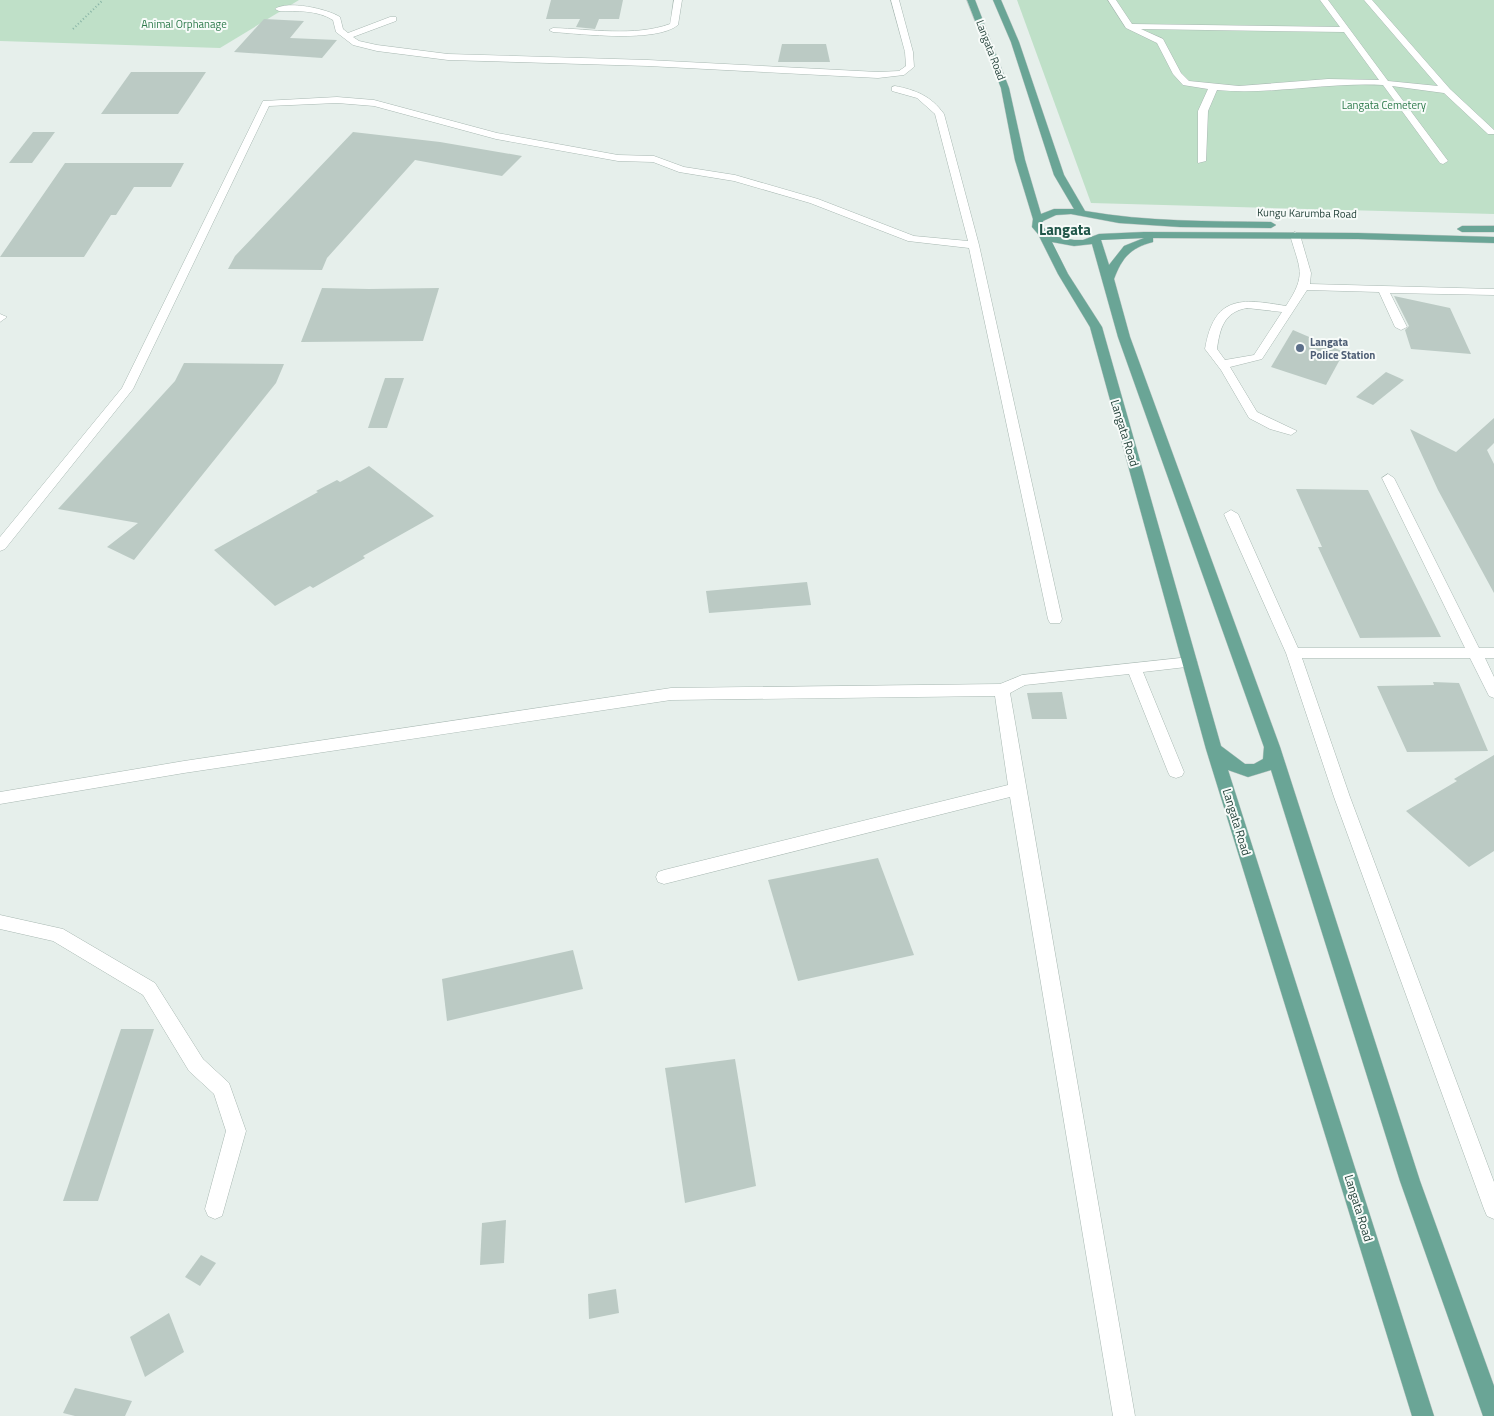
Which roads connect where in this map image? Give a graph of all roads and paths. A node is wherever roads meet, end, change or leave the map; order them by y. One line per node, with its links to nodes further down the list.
1 (102, 0): 12 (path)
2 (678, 0): 13 (street)
3 (895, 0): 15 (street)
4 (971, 0): 25 (main road, Langata Road)
5 (997, 0): 24 (main road, Langata Road)
6 (1112, 0): 11 (street)
7 (1324, 0): 14 (street)
8 (1368, 0): 19 (street)
9 (279, 9): 15 (street)
10 (393, 19): 15 (street)
11 (1129, 26): 14 (street); 17 (street)
12 (73, 29)
13 (554, 30)
14 (1346, 30): 16 (street)
15 (346, 37)
16 (1386, 84): 17 (street); 19 (street); 23 (street)
17 (1213, 88): 22 (street)
18 (895, 89): 31 (street)
19 (1447, 91): 20 (street)
20 (1492, 131): 21 (street)
21 (1494, 144)
22 (1201, 161)
23 (1443, 161)
24 (1086, 214): 25 (main road, Kungu Karumba Road); 26 (main road, Kungu Karumba Road); 29 (main road, Langata Road)
25 (1040, 227): 29 (main road); 47 (main road, Langata Road)
26 (1494, 229)
27 (1295, 235): 28 (main road); 30 (main road); 33 (street)
28 (1171, 236): 29 (main road); 32 (main road)
29 (1097, 239): 32 (main road)
30 (1494, 240)
31 (974, 245): 42 (street); 43 (street)
32 (1109, 279): 51 (main road)
33 (1304, 287): 34 (street); 36 (street)
34 (1382, 289): 35 (street); 37 (street)
35 (1494, 292)
36 (1289, 310): 38 (street); 38 (street)
37 (1401, 327)
38 (1222, 364): 39 (street)
39 (1292, 431)
40 (1388, 478): 45 (street)
41 (1230, 514): 44 (street)
42 (0, 546)
43 (1055, 619)
44 (1293, 652): 45 (street); 58 (street)
45 (1474, 653): 46 (street); 50 (street)
46 (1494, 653)
47 (1190, 662): 48 (street); 52 (main road, Langata Road)
48 (1134, 667): 49 (street); 53 (street)
49 (1002, 690): 54 (street); 55 (street)
50 (1494, 692)
51 (1272, 747): 52 (main road); 62 (main road)
52 (1214, 749): 61 (main road, Langata Road)
53 (1176, 772)
54 (1017, 789): 56 (street); 60 (street)
55 (0, 798)
56 (664, 877)
57 (0, 922): 59 (street)
58 (1494, 1208)
59 (215, 1209)
60 (1124, 1416)
61 (1423, 1416)
62 (1494, 1416)

